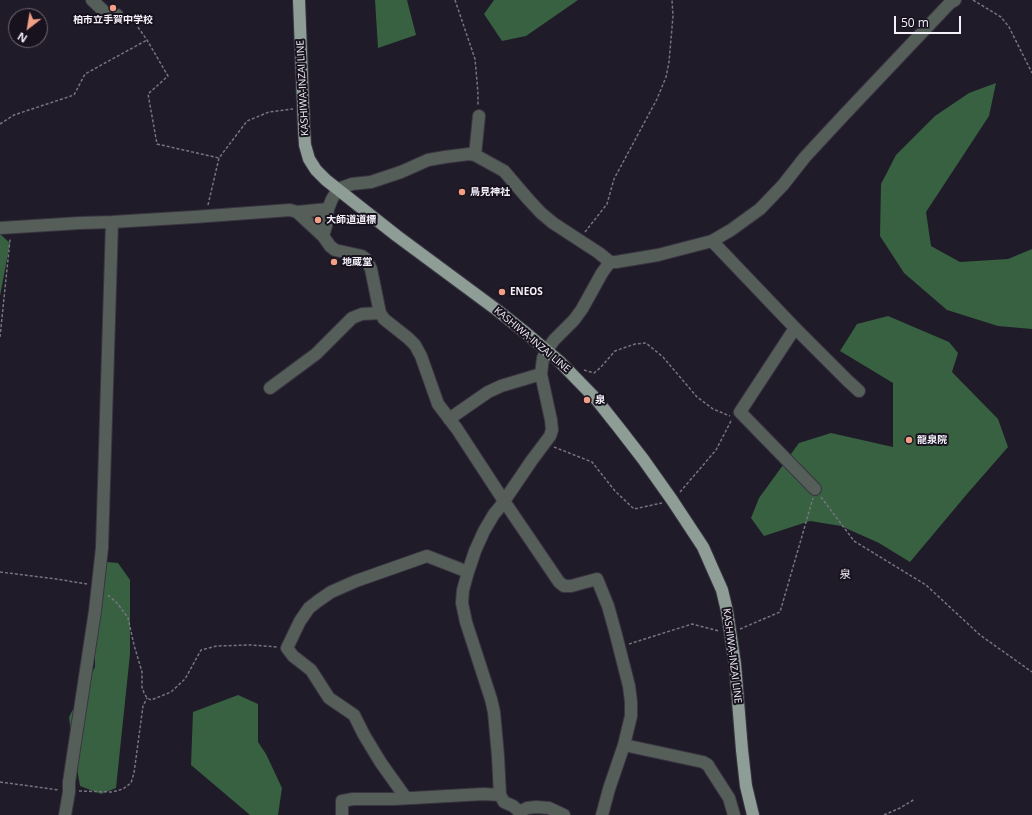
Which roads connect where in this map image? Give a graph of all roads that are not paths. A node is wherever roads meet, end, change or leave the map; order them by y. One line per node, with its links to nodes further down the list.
1 (92, 0): 4 (street)
2 (299, 0): 7 (main road, KASHIWA-INZAI LINE)
3 (953, 2): 13 (street)
4 (117, 15)
5 (479, 116): 6 (street)
6 (475, 154): 7 (street); 14 (street)
7 (338, 189): 8 (street); 17 (main road, KASHIWA-INZAI LINE)
8 (328, 209): 9 (street); 12 (street)
9 (297, 212): 10 (street); 12 (street)
10 (112, 222): 11 (street); 29 (street)
11 (0, 228)
12 (324, 236): 15 (street)
13 (712, 241): 14 (street); 16 (street)
14 (610, 262): 17 (street)
15 (380, 313): 19 (street); 21 (street)
16 (795, 328): 20 (street); 22 (street)
17 (547, 350): 18 (street); 34 (main road, KASHIWA-INZAI LINE)
18 (541, 374): 21 (street); 23 (street)
19 (270, 388)
20 (859, 391)
21 (449, 419): 23 (street)
22 (815, 489)
23 (504, 501): 24 (street); 25 (street)
24 (468, 572): 26 (street); 27 (street)
25 (624, 745): 32 (street); 33 (street)
26 (500, 794): 27 (street); 28 (street)
27 (406, 798): 30 (street)
28 (521, 813): 31 (street)
29 (65, 815)
30 (342, 815)
31 (564, 815)
32 (602, 815)
33 (734, 815)
34 (753, 815)

